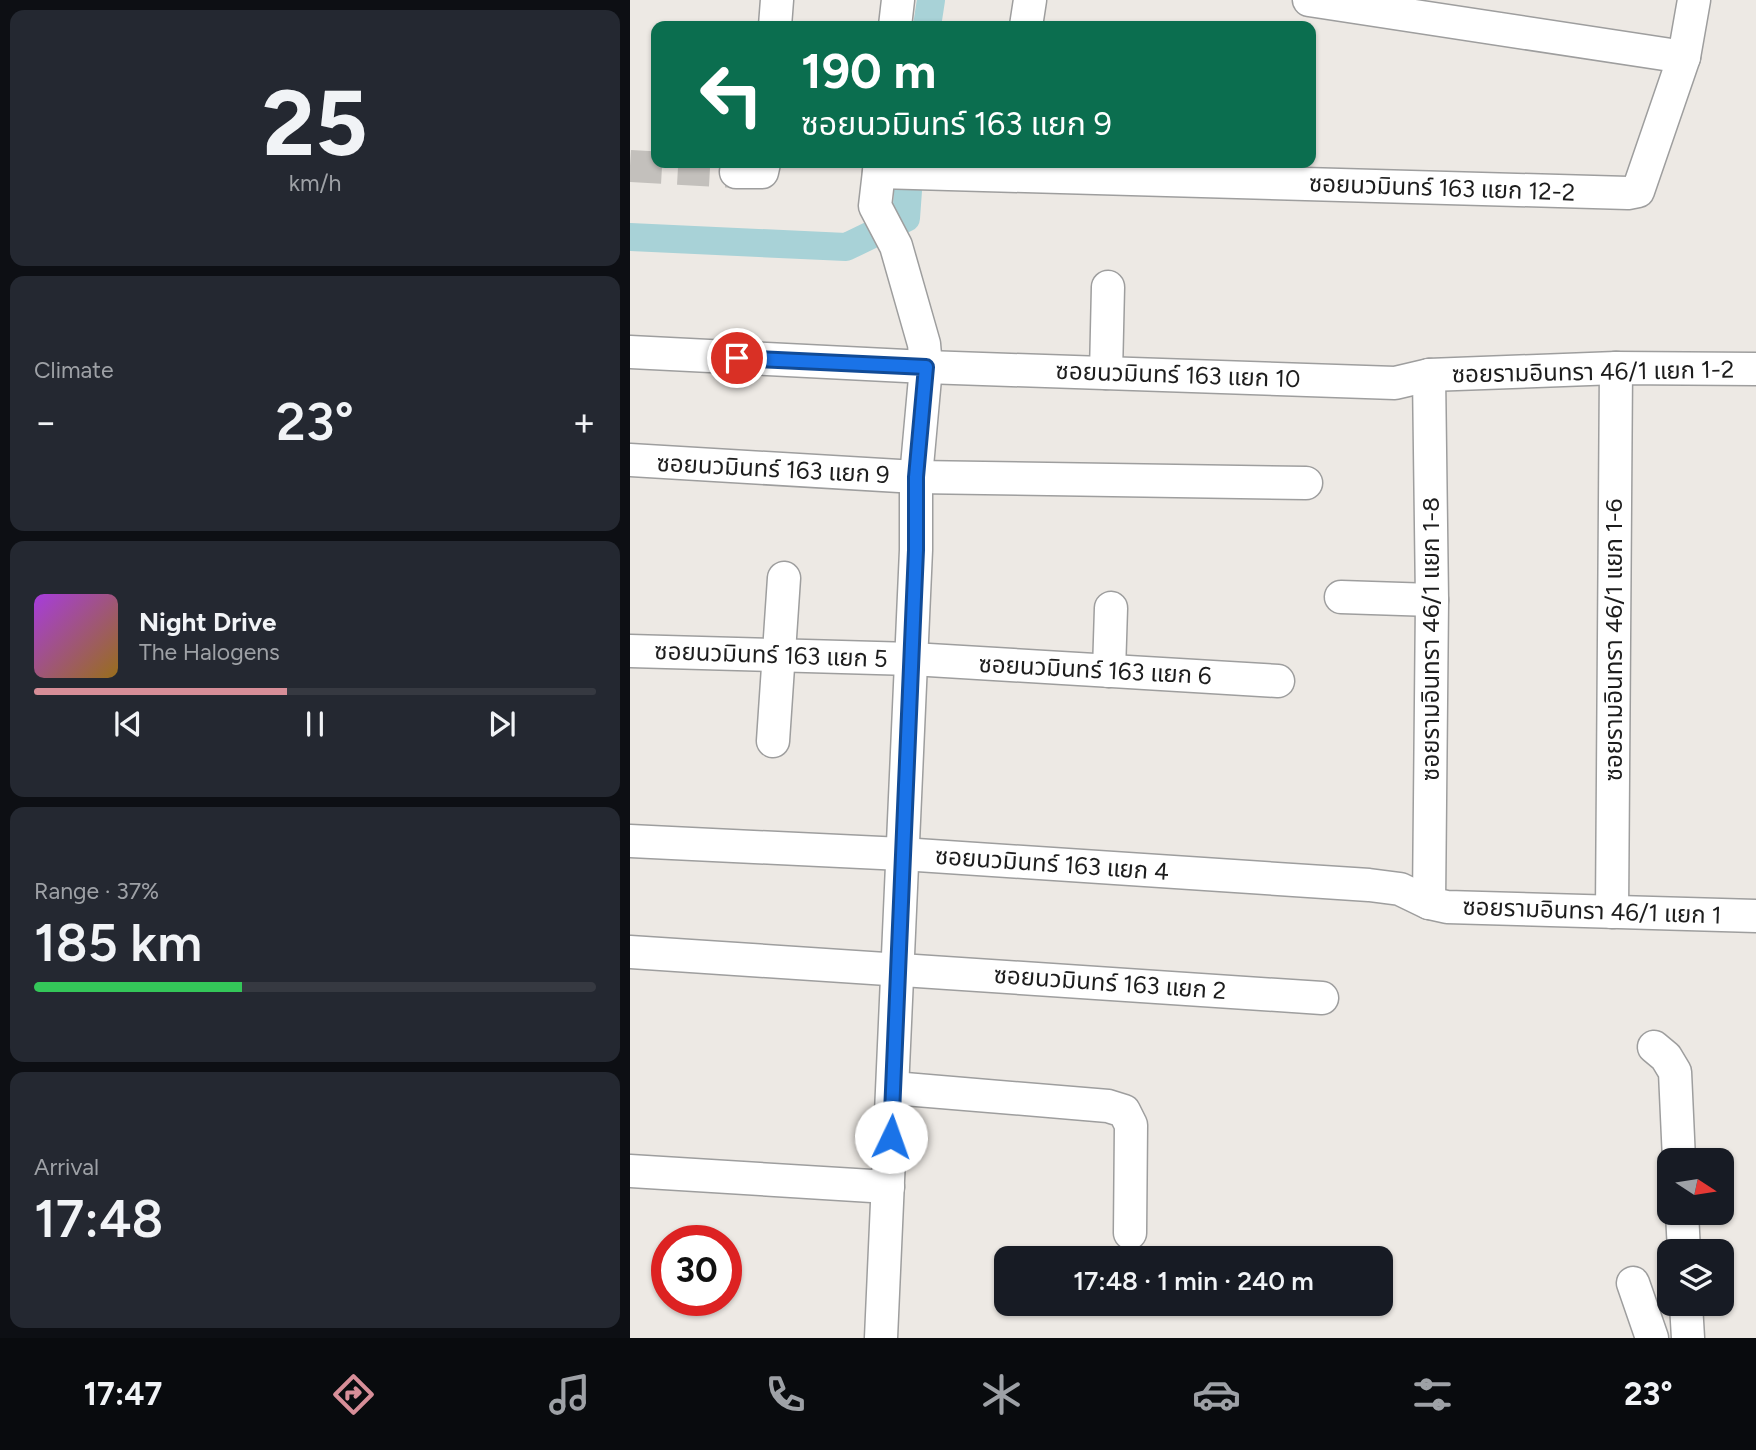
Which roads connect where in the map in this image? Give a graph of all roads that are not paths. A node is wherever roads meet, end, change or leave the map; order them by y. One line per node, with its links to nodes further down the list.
1 (777, 0): 6 (street)
2 (898, 0): 7 (street)
3 (1030, 0): 8 (street)
4 (1309, 0): 9 (street)
5 (1694, 0): 9 (street, ซอยนวมินทร์ 163 แยก 12-2)
6 (775, 21)
7 (896, 21)
8 (1027, 21)
9 (1684, 57): 10 (street, ซอยนวมินทร์ 163 แยก 12-2)
10 (1003, 169): 11 (street, ซอยนวมินทร์ 163 แยก 12-2)
11 (894, 170): 14 (street)
12 (1108, 287): 17 (street)
13 (630, 352): 14 (street)
14 (926, 367): 17 (street, ซอยนวมินทร์ 163 แยก 10); 20 (street)
15 (1616, 368): 16 (street, ซอยรามอินทรา 46/1 แยก 1-2); 18 (street, ซอยรามอินทรา 46/1 แยก 1-2); 35 (street, ซอยรามอินทรา 46/1 แยก 1-6)
16 (1756, 369)
17 (1106, 373): 18 (street, ซอยนวมินทร์ 163 แยก 10)
18 (1429, 375): 24 (street, ซอยรามอินทรา 46/1 แยก 1-8)
19 (630, 460): 20 (street, ซอยนวมินทร์ 163 แยก 9)
20 (916, 477): 21 (street, ซอยนวมินทร์ 163 แยก 9); 28 (street)
21 (1306, 483)
22 (784, 578): 27 (street)
23 (1341, 597): 24 (street)
24 (1432, 600): 34 (street, ซอยรามอินทรา 46/1 แยก 1-8)
25 (1111, 608): 29 (street)
26 (630, 651): 27 (street, ซอยนวมินทร์ 163 แยก 5)
27 (777, 655): 28 (street, ซอยนวมินทร์ 163 แยก 5); 31 (street)
28 (912, 659): 29 (street, ซอยนวมินทร์ 163 แยก 6); 33 (street)
29 (1109, 671): 30 (street, ซอยนวมินทร์ 163 แยก 6)
30 (1278, 681)
31 (773, 741)
32 (630, 841): 33 (street, ซอยนวมินทร์ 163 แยก 4)
33 (902, 855): 34 (street, ซอยนวมินทร์ 163 แยก 4); 38 (street)
34 (1429, 903): 35 (street, ซอยรามอินทรา 46/1 แยก 1)
35 (1612, 912): 36 (street, ซอยรามอินทรา 46/1 แยก 1)
36 (1756, 916)
37 (630, 952): 38 (street, ซอยนวมินทร์ 163 แยก 2)
38 (899, 968): 39 (street, ซอยนวมินทร์ 163 แยก 2); 41 (street)
39 (1322, 998)
40 (1654, 1048): 42 (street)
41 (893, 1088): 44 (street); 45 (street)
42 (1678, 1148)
43 (630, 1171): 44 (street)
44 (888, 1187): 48 (street)
45 (1130, 1233)
46 (1633, 1283): 49 (street)
47 (1687, 1316): 50 (street)
48 (881, 1338)
49 (1652, 1338)
50 (1688, 1338)

